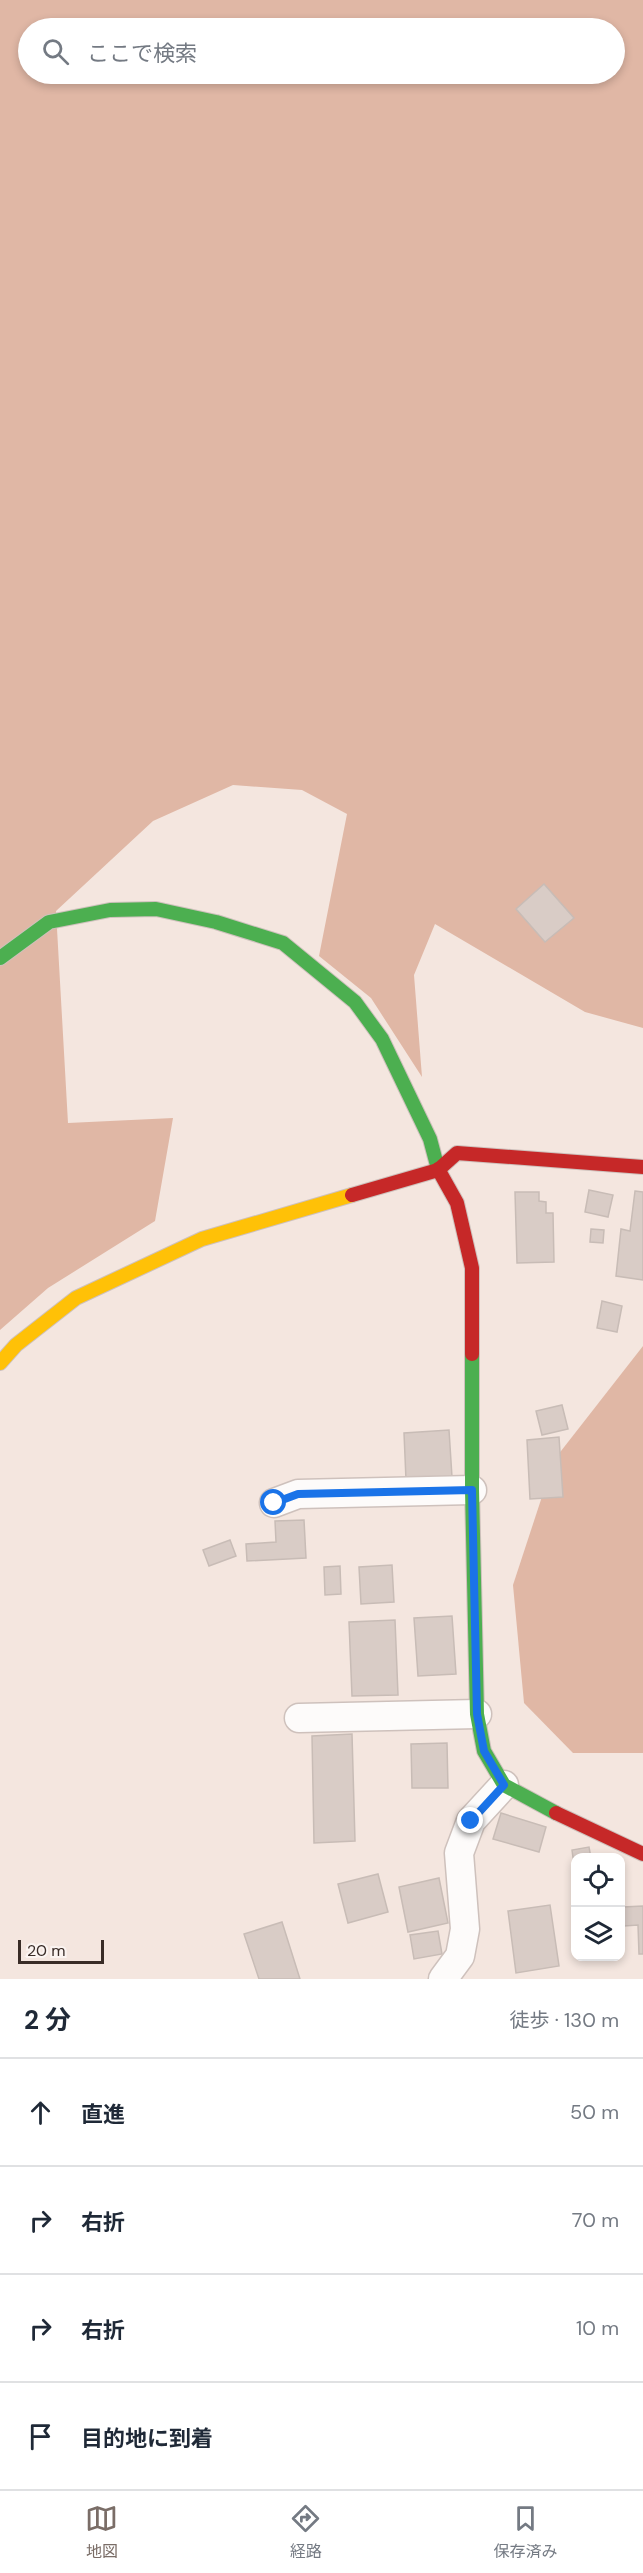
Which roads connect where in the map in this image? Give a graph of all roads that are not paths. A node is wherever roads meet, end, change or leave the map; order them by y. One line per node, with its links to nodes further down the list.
1 (0, 958): 3 (street)
2 (643, 1167): 3 (street)
3 (438, 1170): 4 (street); 5 (street)
4 (0, 1364)
5 (472, 1490): 6 (street); 7 (street)
6 (274, 1503)
7 (477, 1714): 8 (street); 9 (street)
8 (299, 1718)
9 (504, 1785): 10 (street); 11 (street)
10 (643, 1854)
11 (443, 1979)

